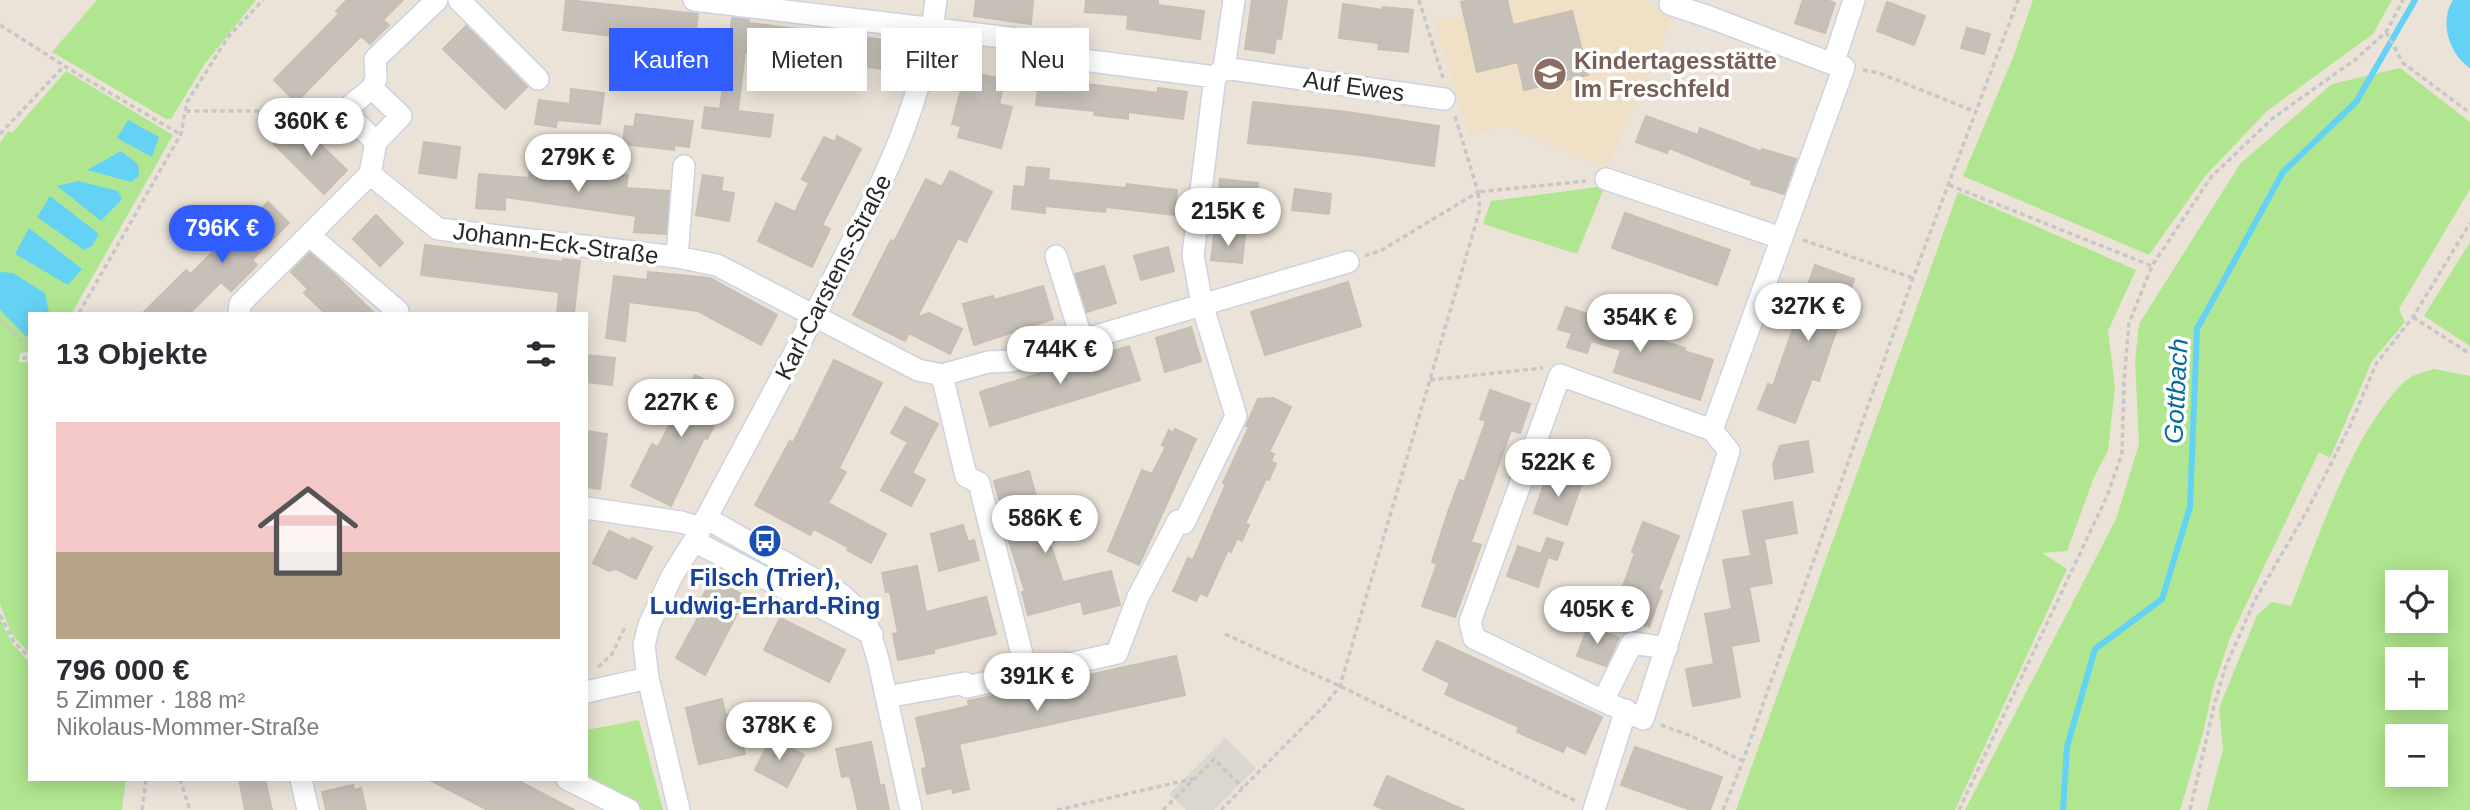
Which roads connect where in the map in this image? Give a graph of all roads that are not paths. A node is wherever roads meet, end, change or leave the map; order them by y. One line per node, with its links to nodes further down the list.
1 (437, 0): 14 (street)
2 (458, 0): 13 (street)
3 (694, 0): 8 (street, Auf Ewes)
4 (936, 0): 9 (street, Karl-Carstens-Straße)
5 (1234, 0): 12 (street)
6 (1854, 0): 11 (street)
7 (1670, 4): 11 (street)
8 (765, 5): 9 (street, Auf Ewes)
9 (933, 28)
10 (982, 34): 12 (street, Auf Ewes)
11 (1838, 65): 22 (street)
12 (1219, 72): 16 (street, Auf Ewes); 26 (street)
13 (538, 79)
14 (372, 88): 17 (street); 17 (street)
15 (917, 91): 29 (street, Karl-Carstens-Straße)
16 (1448, 99)
17 (376, 142): 19 (street)
18 (684, 166): 24 (street, Johann-Eck-Straße)
19 (370, 174): 21 (street); 24 (street, Johann-Eck-Straße)
20 (1606, 179): 22 (street)
21 (310, 236): 27 (street); 28 (street)
22 (1781, 238): 32 (street)
23 (1056, 256): 30 (street)
24 (677, 257): 29 (street, Johann-Eck-Straße)
25 (1348, 262): 26 (street)
26 (1202, 304): 30 (street); 36 (street)
27 (398, 311)
28 (239, 312)
29 (813, 317): 31 (street, Johann-Eck-Straße); 34 (street, Karl-Carstens-Straße)
30 (1082, 340): 31 (street)
31 (942, 375): 36 (street)
32 (1713, 430): 35 (street); 40 (street)
33 (588, 508): 34 (street)
34 (701, 529): 37 (street, Karl-Carstens-Straße); 39 (street)
35 (1667, 648): 40 (street); 41 (street)
36 (1027, 674): 39 (street)
37 (648, 678): 38 (street); 46 (street, Karl-Carstens-Straße)
38 (588, 692)
39 (886, 697): 47 (street)
40 (1603, 701): 41 (street)
41 (1634, 715): 48 (street)
42 (301, 781): 44 (street)
43 (571, 781): 45 (street)
44 (308, 810)
45 (629, 810)
46 (679, 810)
47 (911, 810)
48 (1594, 810)

